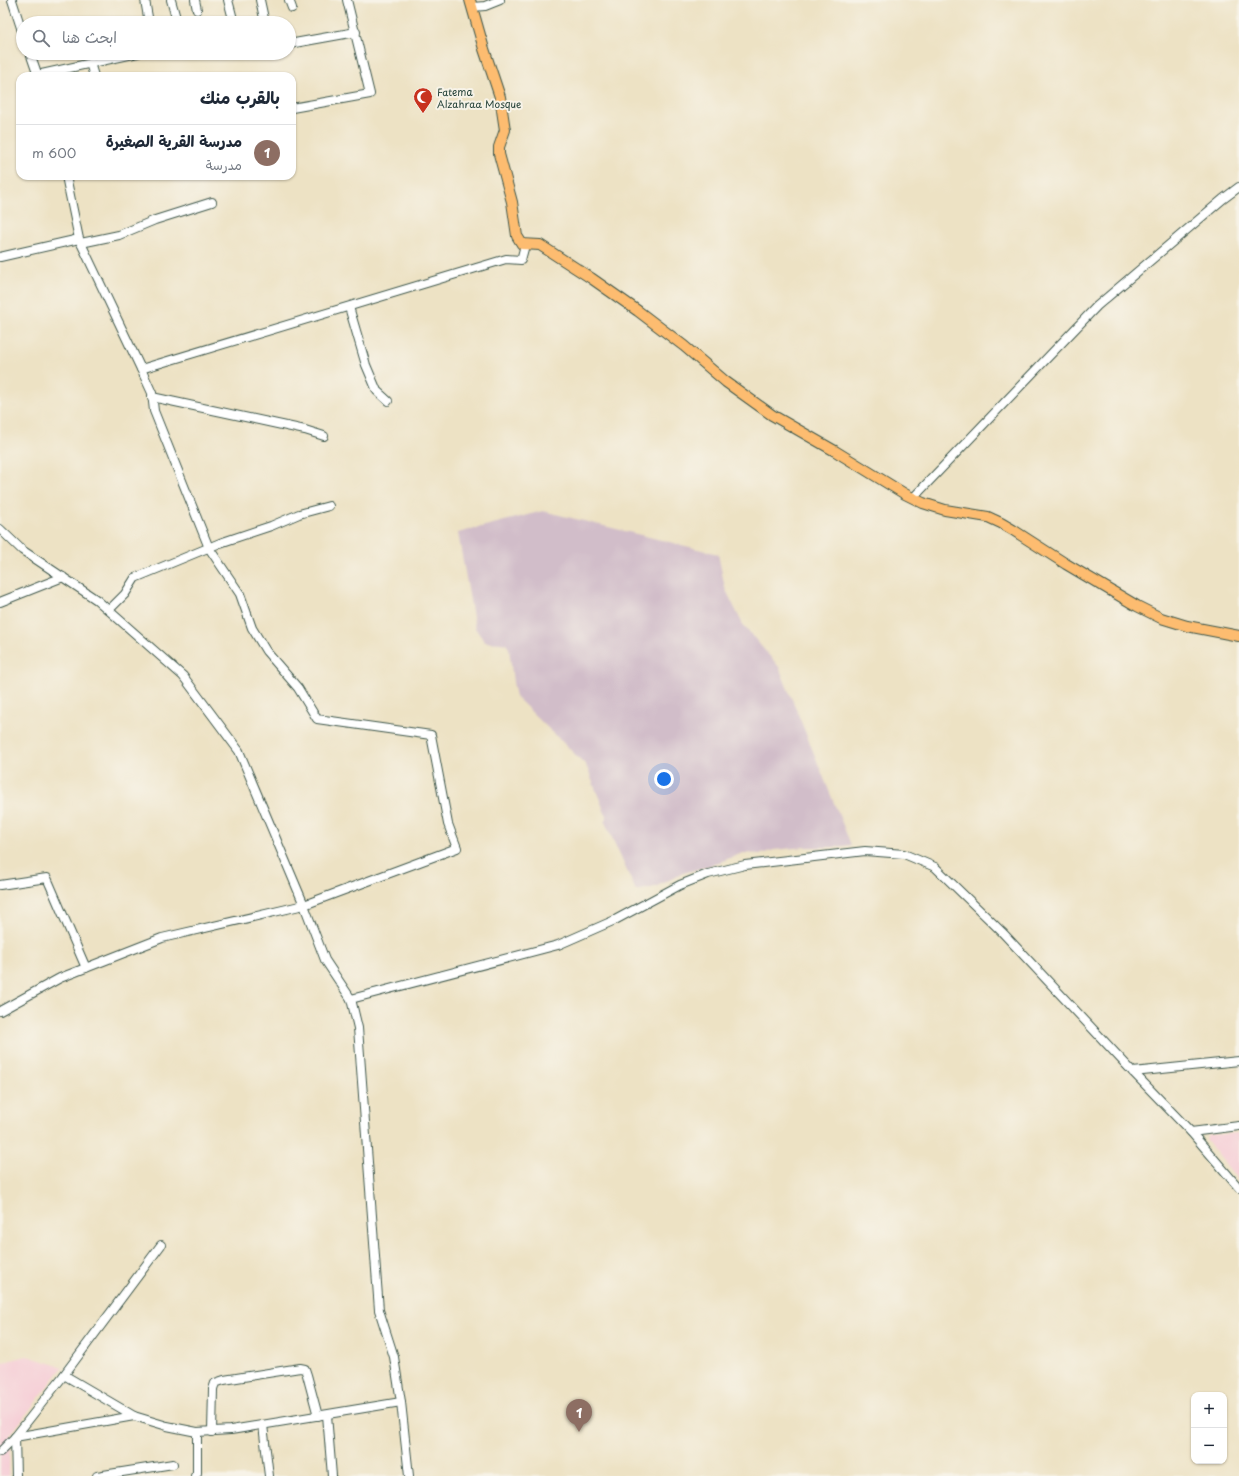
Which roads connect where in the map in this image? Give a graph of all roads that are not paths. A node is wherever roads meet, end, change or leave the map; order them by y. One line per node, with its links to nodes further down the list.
1 (12, 0): 13 (street)
2 (145, 0): 14 (street)
3 (171, 0): 15 (street)
4 (195, 0): 12 (street)
5 (228, 0): 16 (street)
6 (260, 0): 17 (street)
7 (289, 0): 11 (street)
8 (347, 0): 18 (street)
9 (500, 0): 10 (street)
10 (471, 4): 31 (main road)
11 (292, 8)
12 (197, 10)
13 (17, 16)
14 (148, 16)
15 (175, 16)
16 (232, 16)
17 (263, 16)
18 (356, 32): 19 (street); 26 (street)
19 (296, 43)
20 (33, 60): 23 (street)
21 (104, 60): 22 (street)
22 (90, 63): 24 (street); 25 (street)
23 (37, 72)
24 (51, 72)
25 (93, 72)
26 (296, 107)
27 (67, 180): 30 (street)
28 (1239, 187): 38 (street)
29 (212, 202): 30 (street)
30 (80, 241): 32 (street); 34 (street)
31 (525, 245): 33 (street); 38 (main road)
32 (0, 257)
33 (348, 307): 34 (street); 36 (street)
34 (140, 369): 35 (street)
35 (152, 397): 37 (street); 41 (street)
36 (388, 401)
37 (324, 436)
38 (913, 498): 45 (main road)
39 (329, 506): 41 (street)
40 (0, 529): 42 (street)
41 (210, 548): 44 (street); 47 (street)
42 (63, 577): 43 (street); 44 (street)
43 (0, 602)
44 (109, 610): 47 (street)
45 (1239, 636)
46 (0, 885): 48 (street)
47 (304, 905): 48 (street); 49 (street)
48 (86, 968): 50 (street)
49 (351, 999): 52 (street); 58 (street)
50 (0, 1011)
51 (1239, 1062): 52 (street)
52 (1133, 1072): 54 (street)
53 (1239, 1126): 54 (street)
54 (1191, 1132): 55 (street)
55 (1239, 1188)
56 (161, 1246): 57 (street)
57 (64, 1375): 60 (street); 65 (street)
58 (401, 1402): 59 (street); 73 (street)
59 (328, 1415): 61 (street); 72 (street)
60 (134, 1416): 63 (street); 65 (street)
61 (318, 1416): 62 (street); 64 (street)
62 (263, 1425): 64 (street); 71 (street)
63 (197, 1432): 64 (street); 70 (street)
64 (212, 1432)
65 (15, 1437): 66 (street); 68 (street)
66 (0, 1452)
67 (173, 1464): 69 (street)
68 (16, 1476)
69 (97, 1476)
70 (195, 1476)
71 (269, 1476)
72 (332, 1476)
73 (409, 1476)

